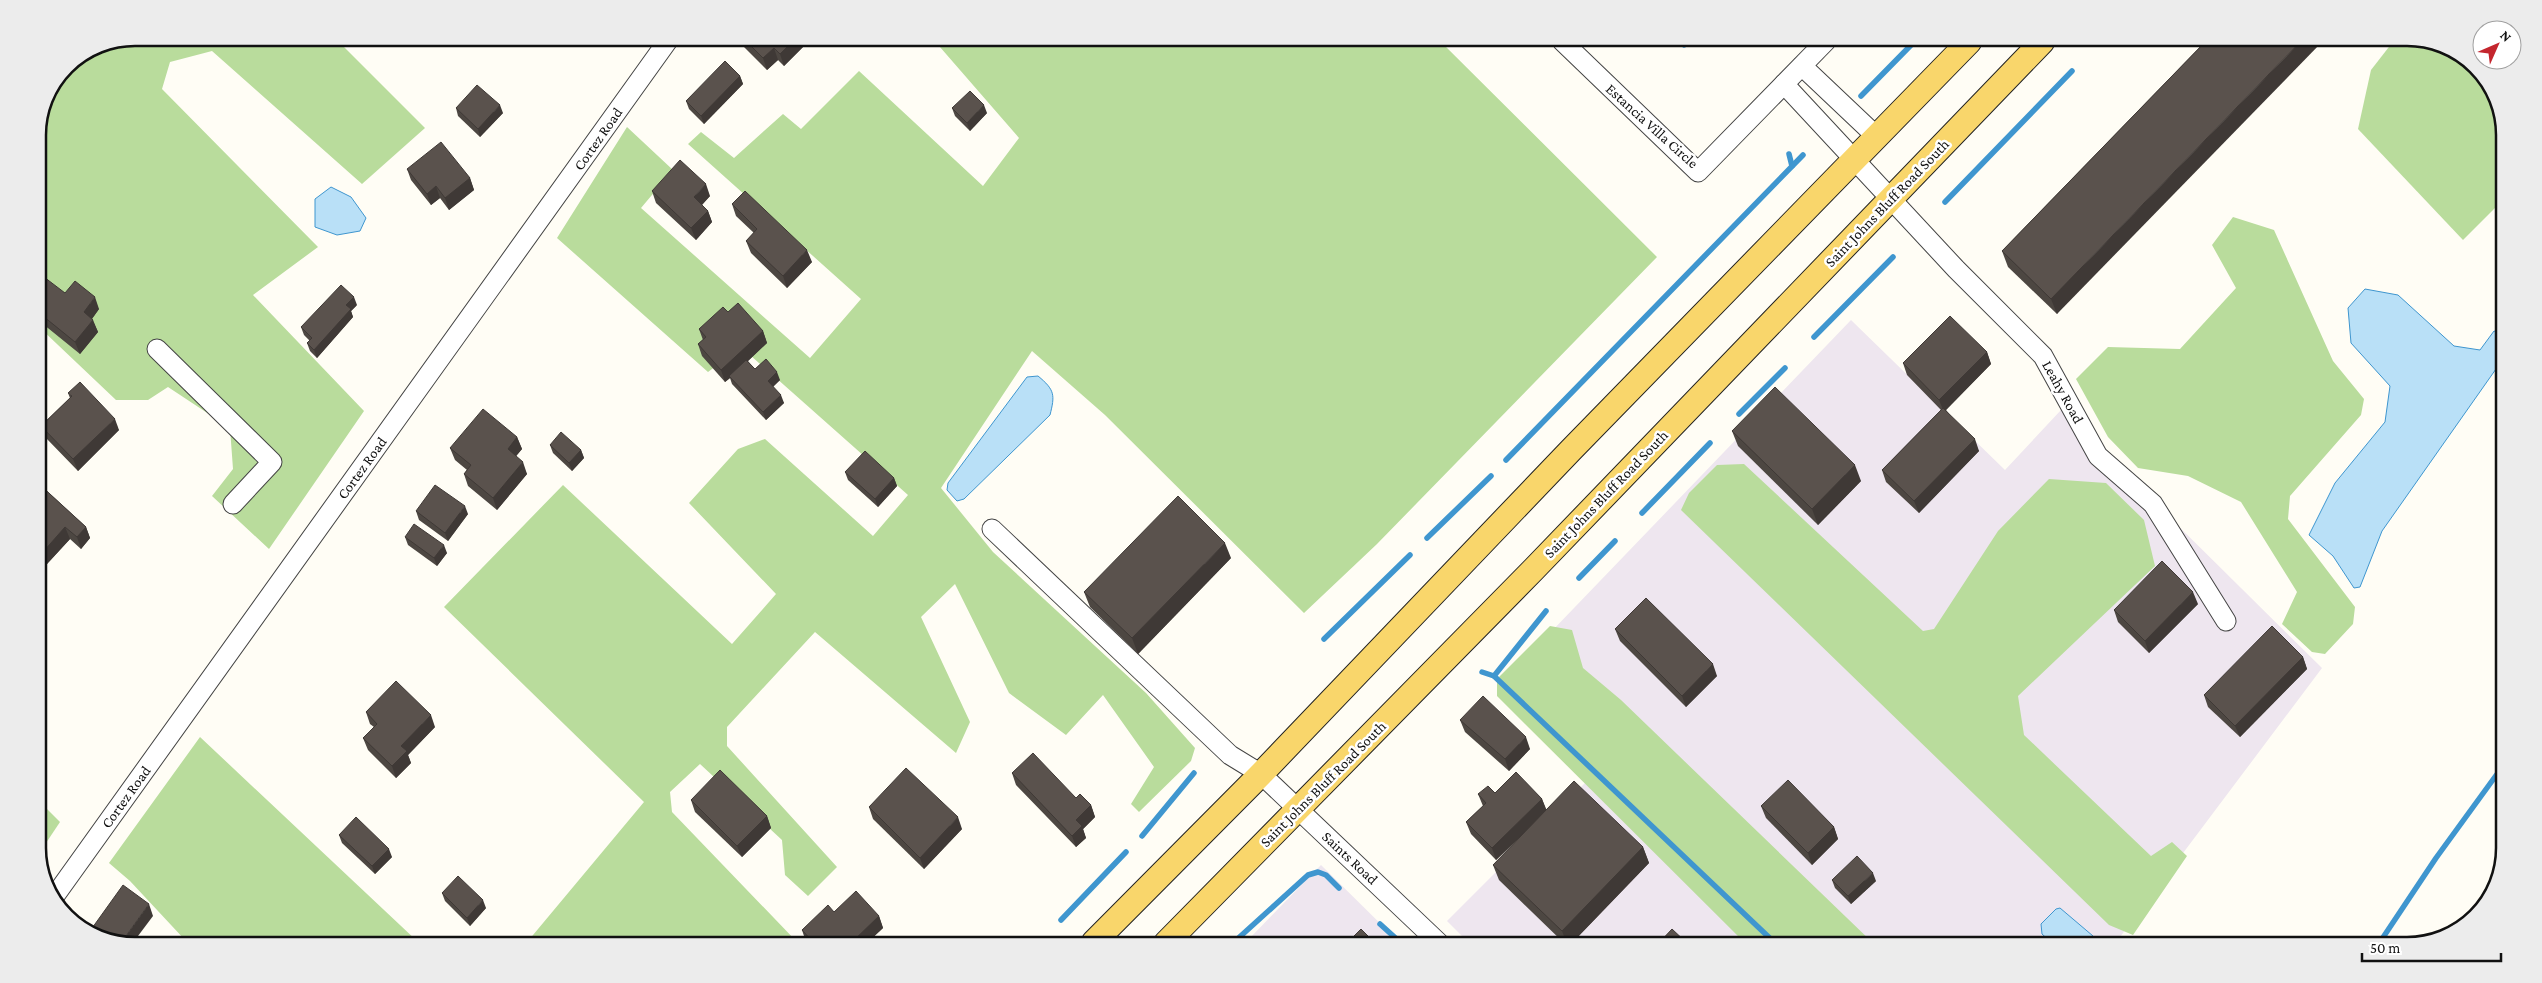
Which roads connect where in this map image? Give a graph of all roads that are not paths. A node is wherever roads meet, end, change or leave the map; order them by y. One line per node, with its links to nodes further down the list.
1 (664, 46): 17 (street, Cortez Road)
2 (1567, 46): 7 (street, Estancia Villa Circle)
3 (1821, 46): 6 (street, Estancia Villa Circle)
4 (1966, 46): 8 (main road)
5 (2038, 46): 10 (main road, Saint Johns Bluff Road South)
6 (1802, 66): 7 (street, Estancia Villa Circle); 8 (street)
7 (1784, 84): 9 (street, Leahy Road)
8 (1877, 137): 9 (main road)
9 (1854, 161): 10 (street, Leahy Road); 15 (main road)
10 (1892, 200): 14 (street, Leahy Road); 16 (main road, Saint Johns Bluff Road South)
11 (156, 349): 12 (street)
12 (233, 504)
13 (992, 529): 15 (street, Saints Road)
14 (2226, 621)
15 (1261, 774): 16 (street, Saints Road); 18 (main road)
16 (1298, 809): 19 (main road, Saint Johns Bluff Road South); 20 (street, Saints Road)
17 (58, 892)
18 (1099, 937)
19 (1172, 937)
20 (1433, 937)

